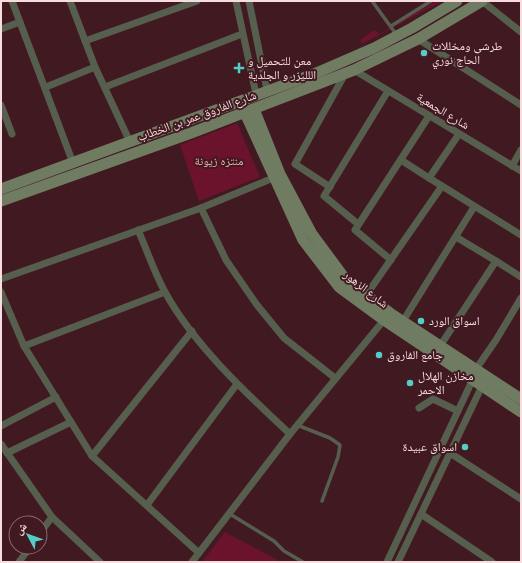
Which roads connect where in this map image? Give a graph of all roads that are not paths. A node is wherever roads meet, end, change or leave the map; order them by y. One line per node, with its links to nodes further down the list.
1 (12, 1): 10 (street)
2 (70, 1): 16 (street)
3 (197, 1): 16 (street)
4 (236, 1): 14 (street)
5 (249, 1): 21 (street)
6 (372, 1): 12 (lane)
7 (431, 1): 12 (lane)
8 (457, 1): 12 (main road)
9 (482, 1): 13 (street); 15 (main road, شارع الفاروق عمر بن الخطاب)
10 (20, 22): 11 (street); 19 (street)
11 (1, 29)
12 (394, 31): 21 (main road)
13 (521, 32)
14 (242, 34): 20 (street); 23 (street)
15 (418, 39): 18 (main road, شارع الفاروق عمر بن الخطاب); 25 (street)
16 (85, 40): 17 (street)
17 (95, 66): 19 (street); 20 (street)
18 (349, 72): 22 (street, شارع الجمعية); 26 (main road, شارع الفاروق عمر بن الخطاب); 40 (street)
19 (46, 87): 34 (street)
20 (105, 87): 31 (street)
21 (267, 90): 23 (main road)
22 (388, 91): 27 (street, شارع الجمعية); 40 (street)
23 (256, 94): 31 (main road)
24 (1, 105): 28 (street)
25 (521, 105)
26 (249, 111): 37 (main road, شارع الزهور); 42 (main road, شارع الفاروق عمر بن الخطاب); 48 (main road, شارع الزهور)
27 (430, 116): 30 (street, شارع الجمعية); 33 (street)
28 (4, 120): 29 (street)
29 (12, 134)
30 (459, 134): 35 (street, شارع الجمعية); 38 (street)
31 (130, 142): 34 (main road)
32 (521, 150): 35 (street)
33 (401, 160): 38 (street); 45 (street)
34 (73, 163): 41 (main road)
35 (512, 166): 36 (street, شارع الجمعية)
36 (521, 171)
37 (273, 178): 44 (street); 48 (main road, شارع الزهور)
38 (429, 178): 39 (street)
39 (442, 186): 43 (street); 50 (street)
40 (330, 187): 45 (street)
41 (1, 189)
42 (1, 201)
43 (474, 207): 47 (street); 49 (street)
44 (201, 208): 46 (street); 64 (street)
45 (358, 224): 50 (street)
46 (138, 230): 53 (street); 55 (street)
47 (521, 235)
48 (307, 237): 56 (main road, شارع الزهور); 58 (main road, شارع الزهور)
49 (456, 237): 51 (street); 59 (street)
50 (391, 260): 56 (street)
51 (496, 261): 52 (street); 62 (street)
52 (521, 277)
53 (1, 280)
54 (1, 292): 61 (street)
55 (165, 292): 60 (street); 61 (street)
56 (367, 294): 59 (main road, شارع الزهور)
57 (521, 298): 63 (street)
58 (384, 320): 63 (main road, شارع الزهور); 64 (street)
59 (403, 321): 62 (main road, شارع الزهور)
60 (192, 331): 65 (street); 79 (street)
61 (24, 346): 68 (street)
62 (440, 346): 63 (main road, شارع الزهور)
63 (474, 374): 66 (main road, شارع الزهور); 67 (main road, شارع الزهور); 70 (street)
64 (335, 378): 73 (street)
65 (237, 384): 75 (street); 82 (street)
66 (482, 386): 71 (main road, شارع الزهور); 78 (street)
67 (519, 395)
68 (56, 397): 72 (street); 74 (street)
69 (419, 408): 70 (street)
70 (458, 411): 91 (street)
71 (521, 412)
72 (71, 422): 77 (street); 79 (street)
73 (297, 425): 75 (street); 81 (lane)
74 (1, 426)
75 (290, 434): 83 (street)
76 (1, 444): 77 (street)
77 (7, 453): 85 (street)
78 (450, 453): 80 (street); 84 (street)
79 (92, 456): 82 (street)
80 (521, 499)
81 (322, 501)
82 (147, 505): 87 (street)
83 (229, 513): 87 (street); 90 (lane)
84 (421, 514): 92 (street); 93 (street)
85 (52, 517): 86 (street); 88 (street)
86 (48, 522)
87 (199, 553): 89 (street)
88 (100, 562)
89 (192, 562)
90 (303, 562)
91 (387, 562)
92 (398, 562)
93 (492, 562)

